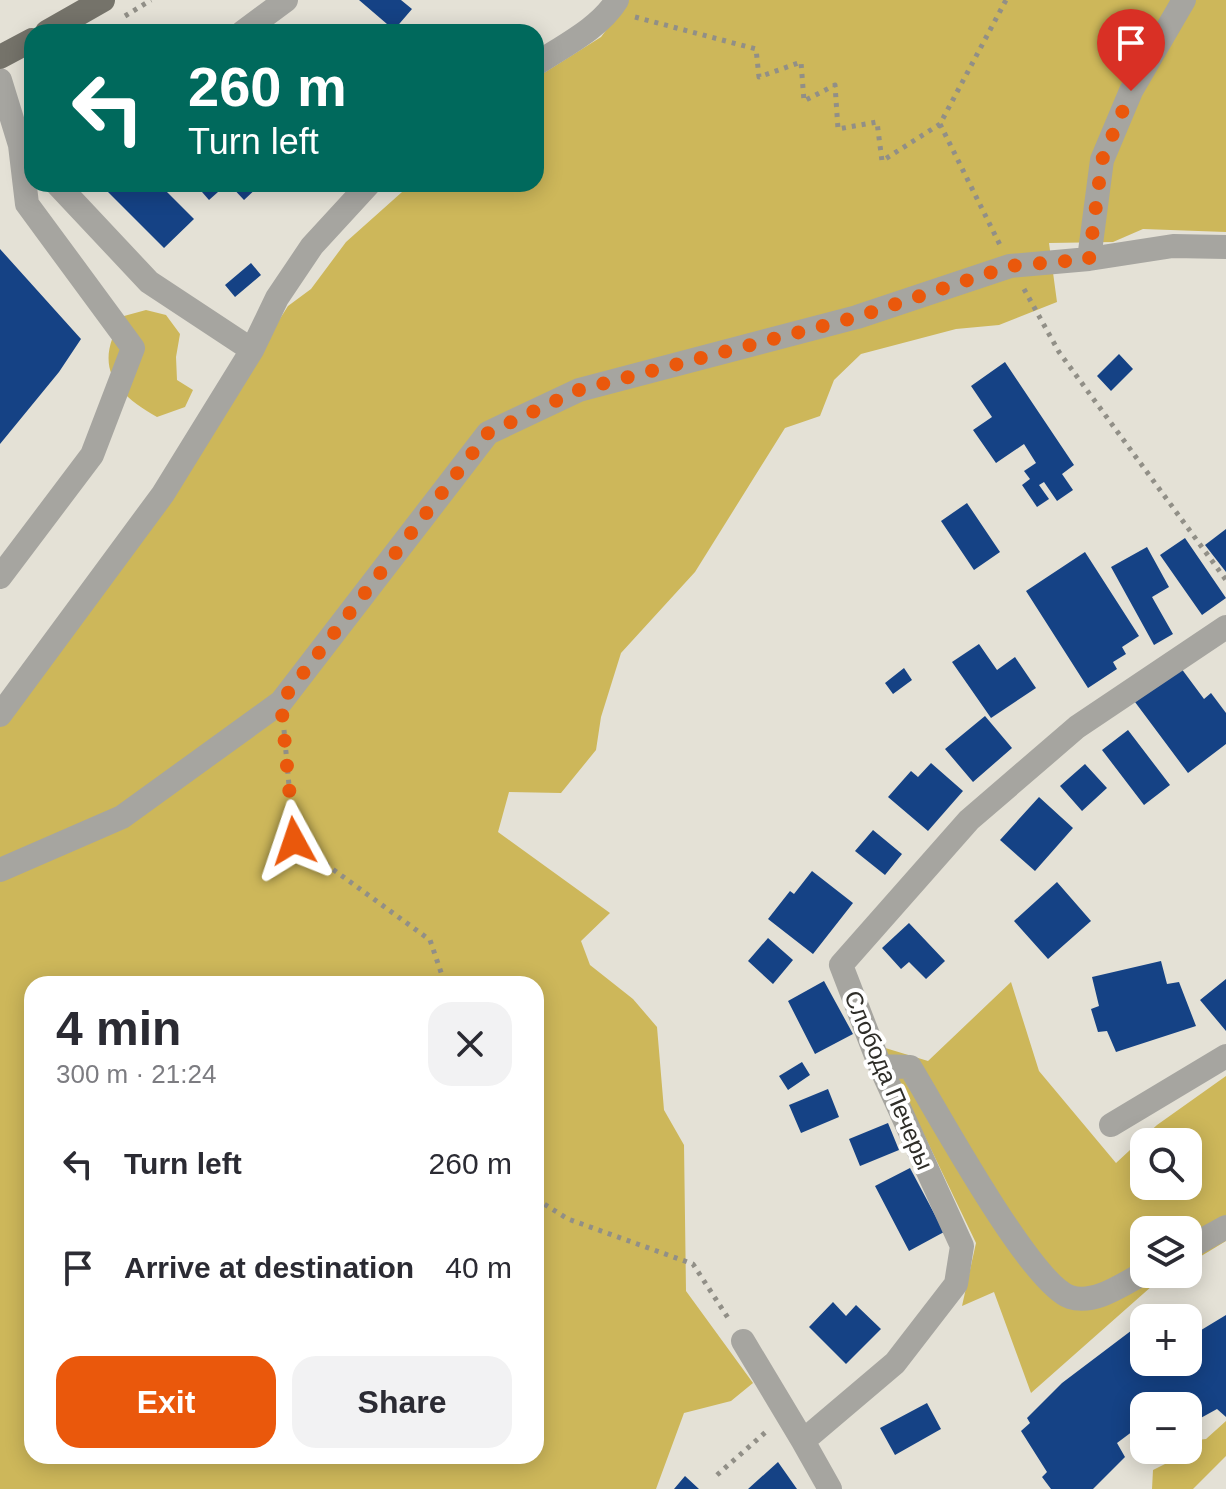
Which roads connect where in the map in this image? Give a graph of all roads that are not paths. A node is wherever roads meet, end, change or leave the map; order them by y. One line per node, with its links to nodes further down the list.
1 (103, 0): 5 (main road)
2 (286, 0): 6 (street)
3 (1184, 0): 17 (street)
4 (614, 5): 9 (street)
5 (61, 24)
6 (254, 24)
7 (24, 44): 8 (main road)
8 (0, 57)
9 (544, 58)
10 (0, 80): 11 (street)
11 (21, 152): 12 (street)
12 (24, 178)
13 (26, 192): 19 (street)
14 (65, 192): 18 (street)
15 (362, 192): 18 (street)
16 (1226, 247): 17 (street)
17 (1089, 259): 22 (street)
18 (252, 350): 21 (street)
19 (5, 561)
20 (1226, 627): 24 (street, Слобода Печеры)
21 (0, 715)
22 (0, 870)
23 (1226, 1056): 25 (street)
24 (880, 1066): 28 (street); 30 (street, Слобода Печеры)
25 (1111, 1125)
26 (1226, 1227): 27 (street)
27 (1202, 1240)
28 (1130, 1281)
29 (743, 1341): 30 (street)
30 (803, 1441): 31 (street)
31 (830, 1489)

